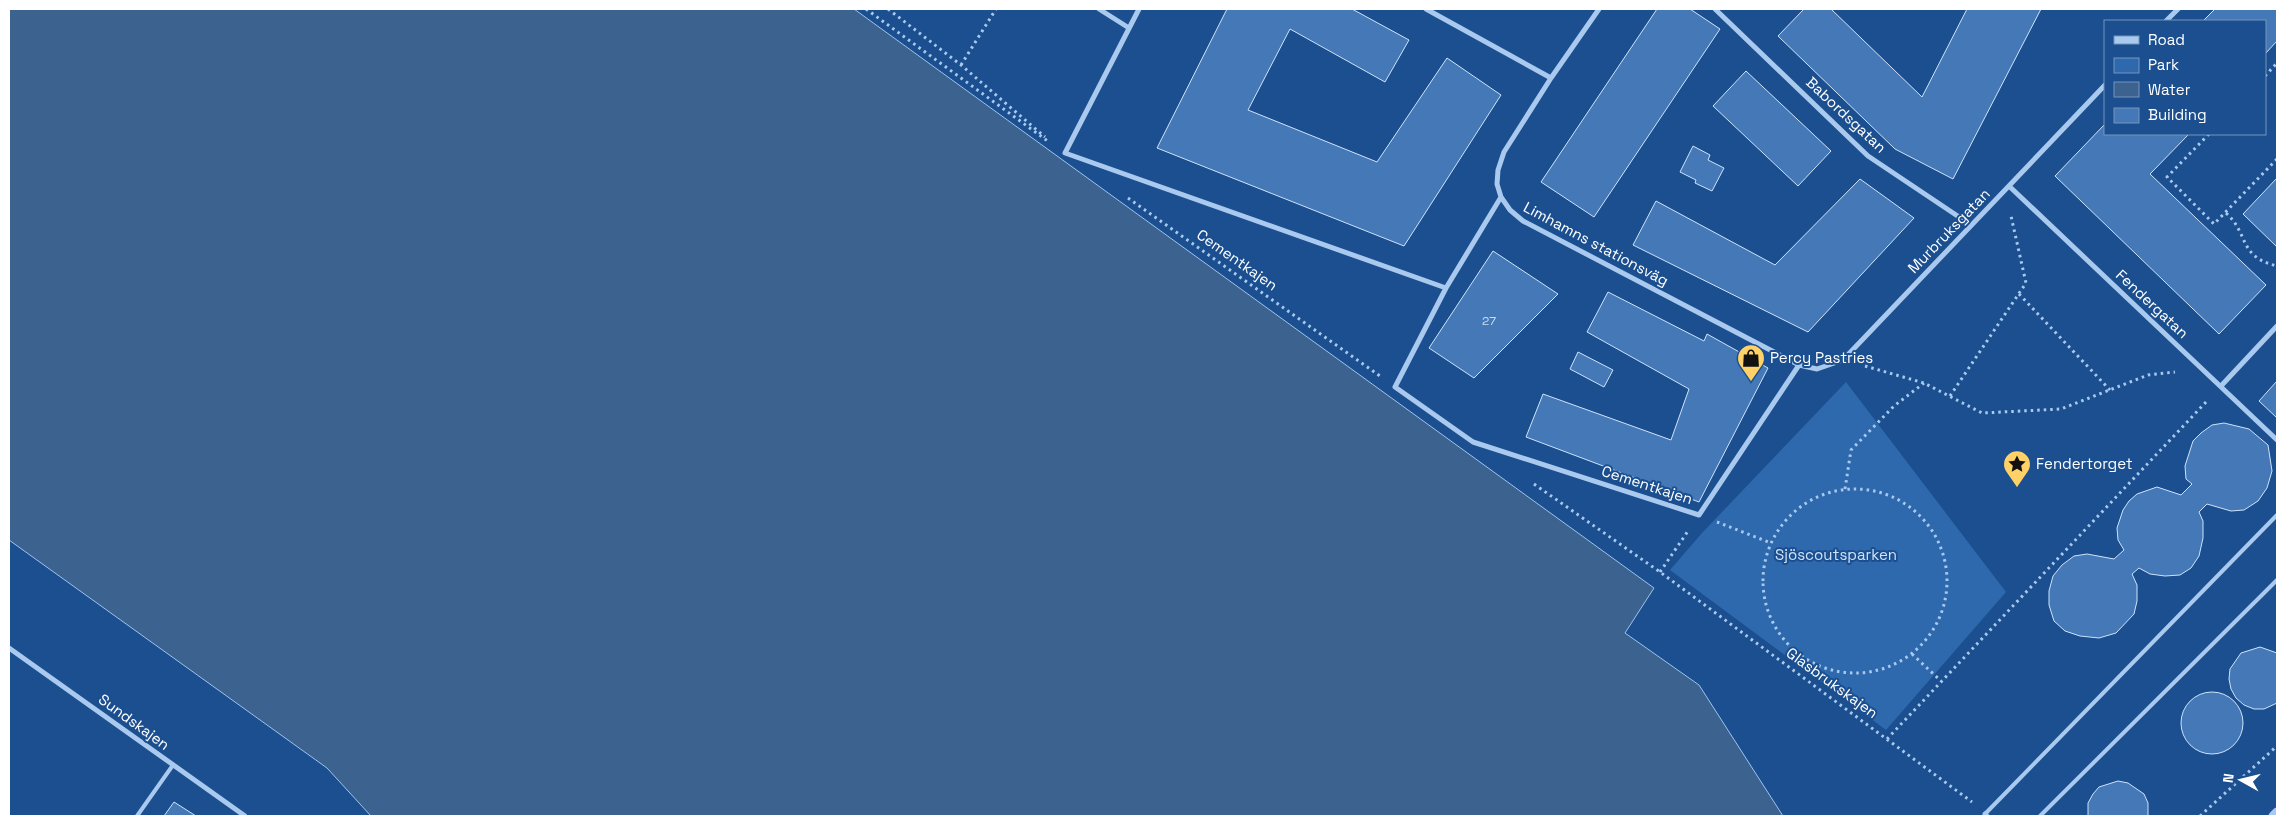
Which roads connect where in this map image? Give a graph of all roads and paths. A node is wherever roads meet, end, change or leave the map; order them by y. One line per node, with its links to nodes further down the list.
1 (866, 9): 18 (path)
2 (888, 9): 13 (path)
3 (996, 9): 13 (path)
4 (1099, 9): 11 (street)
5 (1139, 9): 11 (street)
6 (1426, 9): 15 (street)
7 (1598, 9): 15 (street)
8 (1715, 9): 25 (street, Babordsgatan)
9 (2178, 9): 10 (street)
10 (2167, 20)
11 (1129, 28): 18 (street)
12 (2277, 63): 14 (path)
13 (961, 65): 18 (path)
14 (2266, 75)
15 (1551, 78): 22 (street)
16 (2104, 87): 20 (street, Murbruksgatan)
17 (2208, 135): 24 (path)
18 (1065, 153): 27 (street, Cementkajen)
19 (2277, 159): 24 (path)
20 (2009, 186): 25 (street, Murbruksgatan); 32 (street, Fendergatan)
21 (1121, 193): 34 (path, Cementkajen)
22 (1501, 197): 27 (street); 31 (street, Limhamns stationsväg)
23 (2009, 210): 28 (path)
24 (2226, 212): 26 (path)
25 (1971, 225): 30 (street, Murbruksgatan)
26 (2277, 266)
27 (1446, 288): 34 (street)
28 (2019, 294): 36 (path); 37 (path)
29 (2277, 326): 35 (street)
30 (1843, 360): 31 (street, Murbruksgatan); 33 (path)
31 (1799, 365): 41 (street, Cementkajen)
32 (2202, 368): 35 (street, Fendergatan); 36 (path)
33 (1924, 383): 37 (path); 40 (path)
34 (1395, 386): 41 (street, Cementkajen)
35 (2221, 386): 38 (street, Fendergatan); 48 (path)
36 (2110, 390): 37 (path)
37 (1950, 396)
38 (2277, 440)
39 (1528, 480): 44 (path, Glasbrukskajen)
40 (1845, 489): 43 (path); 47 (path)
41 (1699, 515): 43 (path); 44 (path)
42 (2277, 515): 53 (lane)
43 (1771, 543): 47 (path)
44 (1660, 572): 49 (path, Glasbrukskajen)
45 (2277, 580): 56 (lane)
46 (9, 648): 51 (street, Sundskajen)
47 (1912, 654): 48 (path)
48 (1941, 682): 49 (path)
49 (1887, 739): 53 (path, Glasbrukskajen)
50 (2277, 746): 57 (path)
51 (173, 765): 54 (lane); 55 (street, Sundskajen)
52 (2277, 812): 58 (street)
53 (1986, 815)
54 (137, 816)
55 (245, 816)
56 (2040, 816)
57 (2200, 816)
58 (2273, 816)

